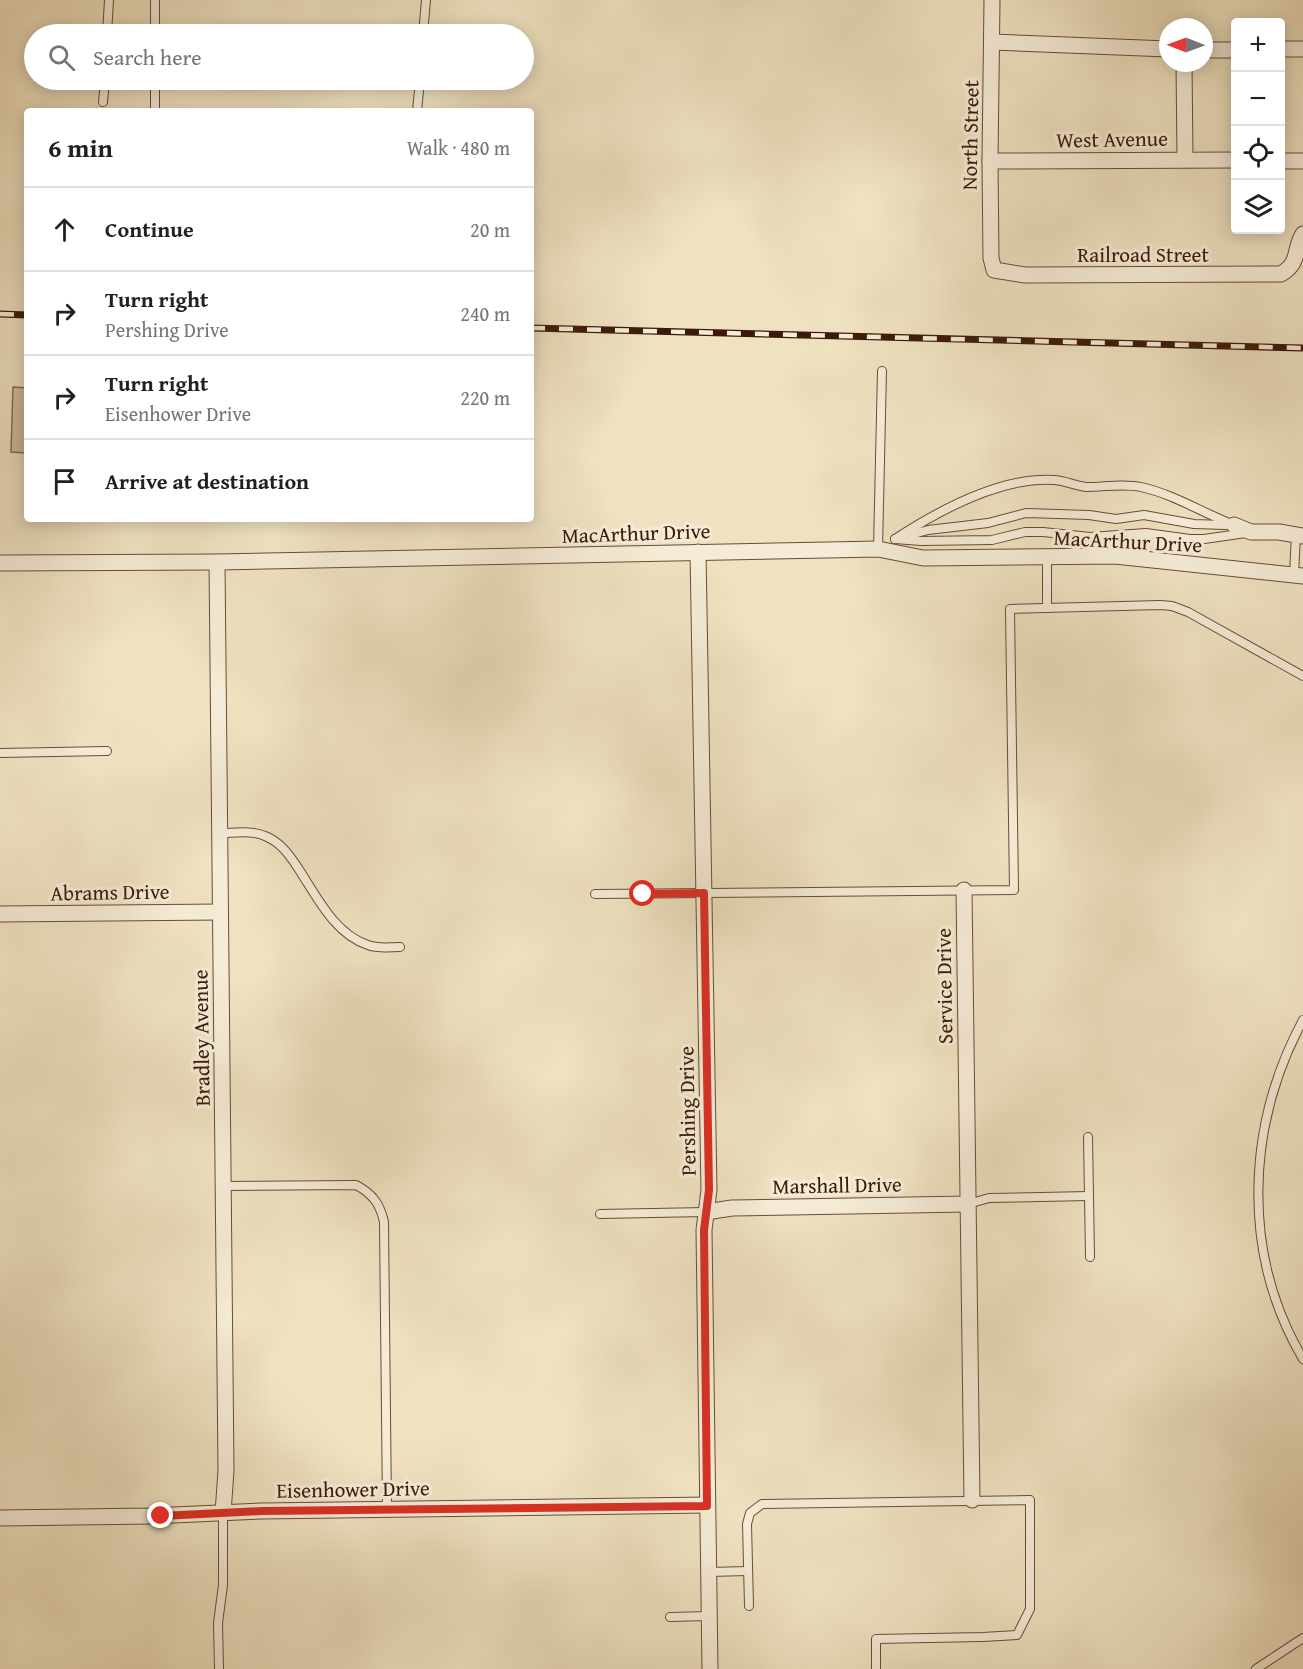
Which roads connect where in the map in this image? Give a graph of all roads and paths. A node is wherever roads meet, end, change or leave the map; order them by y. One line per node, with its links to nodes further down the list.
1 (109, 0): 5 (lane)
2 (156, 0): 6 (lane)
3 (426, 0): 7 (lane)
4 (993, 0): 8 (street, North Street)
5 (108, 24)
6 (155, 24)
7 (424, 24)
8 (993, 42): 9 (street); 23 (street, North Street)
9 (1159, 49)
10 (1285, 49): 11 (street)
11 (1303, 49)
12 (1213, 50): 13 (street)
13 (1231, 50)
14 (1184, 72): 21 (street)
15 (105, 90): 18 (lane)
16 (155, 90): 19 (lane)
17 (419, 90): 20 (lane)
18 (104, 102)
19 (155, 108)
20 (417, 108)
21 (1185, 159): 22 (street, West Avenue); 23 (street, West Avenue)
22 (1231, 160)
23 (990, 161): 27 (street, North Street)
24 (1285, 161): 25 (street)
25 (1303, 161)
26 (1303, 234): 27 (street, Railroad Street)
27 (994, 270)
28 (882, 371): 33 (lane)
29 (1234, 525): 30 (street); 32 (lane); 32 (lane)
30 (1251, 532): 31 (street); 32 (lane)
31 (1299, 535): 38 (lane)
32 (895, 539): 33 (street, MacArthur Drive)
33 (878, 549): 34 (street, MacArthur Drive); 35 (street, MacArthur Drive)
34 (698, 552): 36 (street, MacArthur Drive); 45 (street, Pershing Drive)
35 (1047, 556): 38 (street, MacArthur Drive); 39 (lane)
36 (217, 562): 37 (street, MacArthur Drive); 43 (street, Bradley Avenue)
37 (0, 563)
38 (1299, 576)
39 (1047, 608): 40 (lane); 44 (lane)
40 (1303, 676)
41 (107, 751): 42 (lane)
42 (0, 753)
43 (219, 833): 47 (street, Bradley Avenue); 49 (lane)
44 (964, 890): 45 (lane); 54 (street, Service Drive)
45 (704, 893): 46 (lane); 55 (street, Pershing Drive)
46 (595, 894)
47 (220, 912): 48 (street, Abrams Drive); 52 (street, Bradley Avenue)
48 (0, 914)
49 (400, 947)
50 (1303, 1020): 58 (lane)
51 (1088, 1137): 53 (lane)
52 (223, 1186): 61 (lane); 62 (street, Bradley Avenue)
53 (1089, 1196): 54 (lane); 57 (lane)
54 (968, 1204): 55 (street, Marshall Drive); 59 (street, Service Drive)
55 (706, 1212): 56 (lane); 60 (street, Pershing Drive)
56 (600, 1214)
57 (1090, 1257)
58 (1303, 1359)
59 (972, 1500): 64 (lane); 72 (lane)
60 (707, 1506): 61 (street, Eisenhower Drive); 65 (street, Pershing Drive)
61 (387, 1509): 62 (street, Eisenhower Drive)
62 (223, 1513): 63 (street, Eisenhower Drive); 70 (lane)
63 (0, 1518)
64 (748, 1571): 65 (lane); 66 (lane)
65 (709, 1572): 67 (street, Pershing Drive)
66 (749, 1606)
67 (709, 1616): 68 (lane); 71 (street, Pershing Drive)
68 (670, 1617)
69 (1303, 1638): 73 (lane)
70 (219, 1669)
71 (710, 1669)
72 (876, 1669)
73 (1256, 1669)

